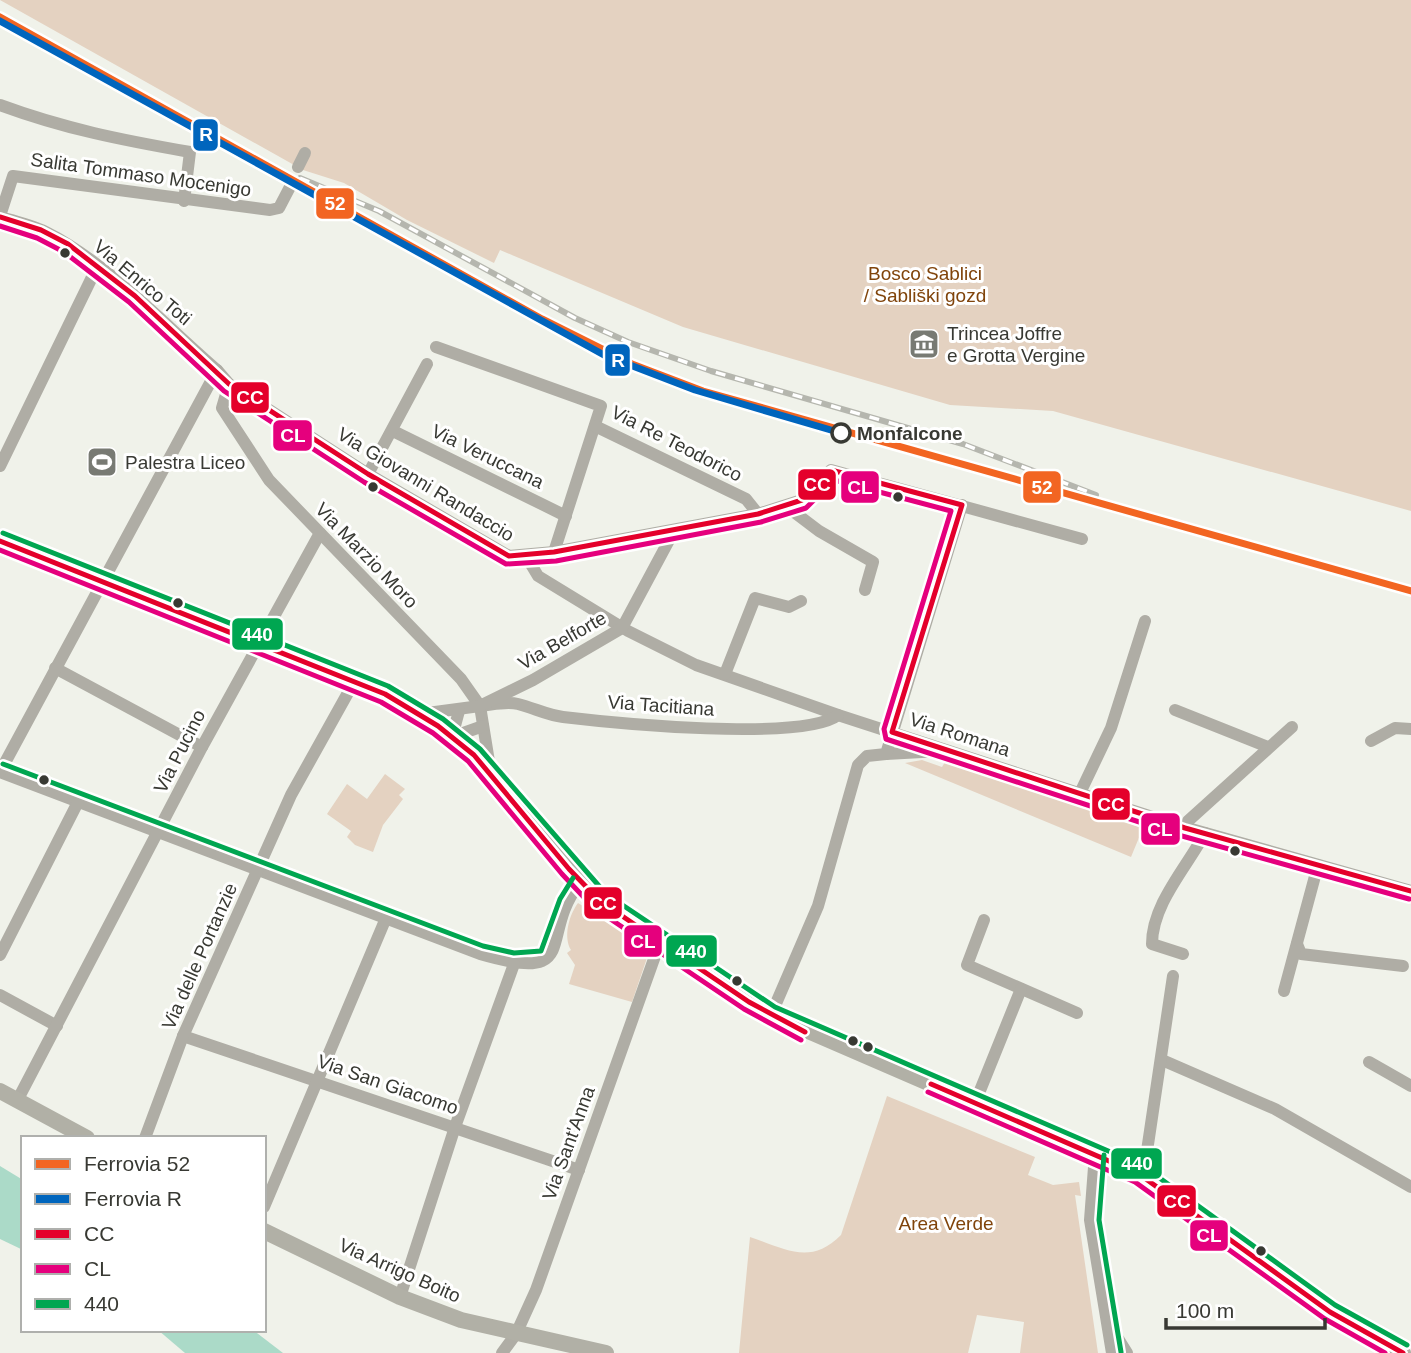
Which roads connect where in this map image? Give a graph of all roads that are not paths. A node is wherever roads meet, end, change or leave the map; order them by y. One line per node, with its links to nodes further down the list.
1 (0, 105): 5 (street)
2 (305, 153): 3 (street)
3 (298, 167)
4 (291, 185): 5 (street, Salita Tommaso Mocenigo)
5 (184, 201): 6 (street, Salita Tommaso Mocenigo)
6 (0, 216): 7 (street, Via Enrico Toti)
7 (97, 267): 10 (street, Via Enrico Toti); 16 (street)
8 (436, 347): 14 (street, Via Re Teodorico)
9 (426, 364): 15 (street)
10 (217, 370): 11 (street, Via Giovanni Randaccio); 12 (street)
11 (229, 384): 13 (street); 17 (street, Via Giovanni Randaccio)
12 (203, 398): 13 (street, Via Marzio Moro); 28 (street)
13 (222, 408): 23 (street, Via Marzio Moro)
14 (595, 426): 20 (street, Via Re Teodorico); 21 (street)
15 (393, 431): 17 (street); 21 (street, Via Veruccana)
16 (0, 466)
17 (368, 474): 27 (street, Via Giovanni Randaccio)
18 (962, 505): 19 (street, Via Giovanni Randaccio); 24 (street); 45 (street)
19 (786, 506): 20 (street, Via Giovanni Randaccio); 29 (street)
20 (758, 514): 22 (street, Via Giovanni Randaccio)
21 (566, 516): 26 (street)
22 (674, 531): 26 (street, Via Giovanni Randaccio); 32 (street, Via Belforte)
23 (320, 533): 33 (street, Via Pucino); 37 (street, Via Marzio Moro)
24 (1082, 539)
25 (0, 541): 28 (main road)
26 (554, 552): 27 (street, Via Giovanni Randaccio)
27 (526, 556): 32 (street, Via Romana)
28 (102, 582): 33 (main road); 34 (street)
29 (865, 590)
30 (801, 601): 35 (street)
31 (1145, 621): 54 (street)
32 (622, 628): 35 (street, Via Romana); 37 (street, Via Belforte)
33 (259, 644): 36 (main road); 48 (street, Via Pucino)
34 (55, 668): 48 (street); 52 (street)
35 (725, 674): 41 (street, Via Romana)
36 (354, 682): 40 (main road); 60 (street, Via delle Portanzie)
37 (480, 706): 39 (street, Via Belforte); 41 (street, Via Tacitiana); 42 (street, Via Marzio Moro)
38 (1175, 710): 49 (street)
39 (459, 711): 40 (street, Via Belforte); 46 (street)
40 (420, 714): 46 (main road)
41 (838, 715): 45 (street, Via Romana)
42 (483, 726): 46 (street); 53 (street, Via Marzio Moro)
43 (1292, 727): 49 (street)
44 (1411, 729): 47 (street)
45 (892, 732): 50 (street, Via Romana); 51 (street)
46 (452, 737): 53 (main road)
47 (1371, 741)
48 (202, 747): 57 (street, Via Pucino)
49 (1268, 747): 56 (street)
50 (958, 752): 51 (street); 54 (street, Via Romana)
51 (886, 754): 76 (street)
52 (0, 772): 55 (street)
53 (491, 774): 61 (main road)
54 (1080, 793): 56 (street, Via Romana)
55 (78, 802): 57 (street); 67 (street)
56 (1185, 828): 58 (street, Via Romana)
57 (159, 833): 60 (street); 77 (street, Via Pucino)
58 (1205, 833): 59 (street, Via Romana); 68 (street)
59 (1318, 865): 62 (street, Via Romana); 66 (street)
60 (259, 871): 63 (street); 78 (street, Via delle Portanzie)
61 (580, 883): 65 (main road); 69 (street)
62 (1411, 891)
63 (386, 918): 69 (street); 81 (street)
64 (984, 919): 72 (street)
65 (660, 942): 76 (main road); 90 (street, Via Sant'Anna)
66 (1297, 944): 70 (street); 73 (street)
67 (0, 954)
68 (1183, 954)
69 (514, 964): 86 (street)
70 (1403, 966)
71 (1173, 976): 79 (street)
72 (1021, 989): 75 (street); 85 (street)
73 (1284, 991)
74 (0, 995): 77 (street)
75 (1077, 1013)
76 (771, 1016): 85 (main road)
77 (57, 1027): 84 (street, Via Pucino)
78 (183, 1036): 81 (street, Via San Giacomo); 88 (street, Via delle Portanzie)
79 (1162, 1060): 91 (street); 92 (street)
80 (1369, 1062): 82 (street)
81 (317, 1080): 86 (street, Via San Giacomo); 93 (street)
82 (1411, 1086)
83 (0, 1091): 84 (main road)
84 (17, 1101): 87 (main road)
85 (975, 1103): 89 (main road)
86 (455, 1127): 90 (street, Via San Giacomo); 95 (street)
87 (83, 1136)
88 (146, 1136)
89 (1095, 1154): 91 (main road); 96 (street)
90 (579, 1170): 97 (street, Via Sant'Anna)
91 (1139, 1174): 102 (main road)
92 (1411, 1187)
93 (266, 1203)
94 (266, 1232): 95 (main road, Via Arrigo Boito)
95 (401, 1297): 97 (main road, Via Arrigo Boito)
96 (1106, 1319): 100 (street); 101 (street)
97 (516, 1334): 98 (street, Via Sant'Anna); 99 (main road, Via Arrigo Boito)
98 (502, 1353)
99 (606, 1353)
100 (1112, 1353)
101 (1127, 1353)
102 (1403, 1353)

